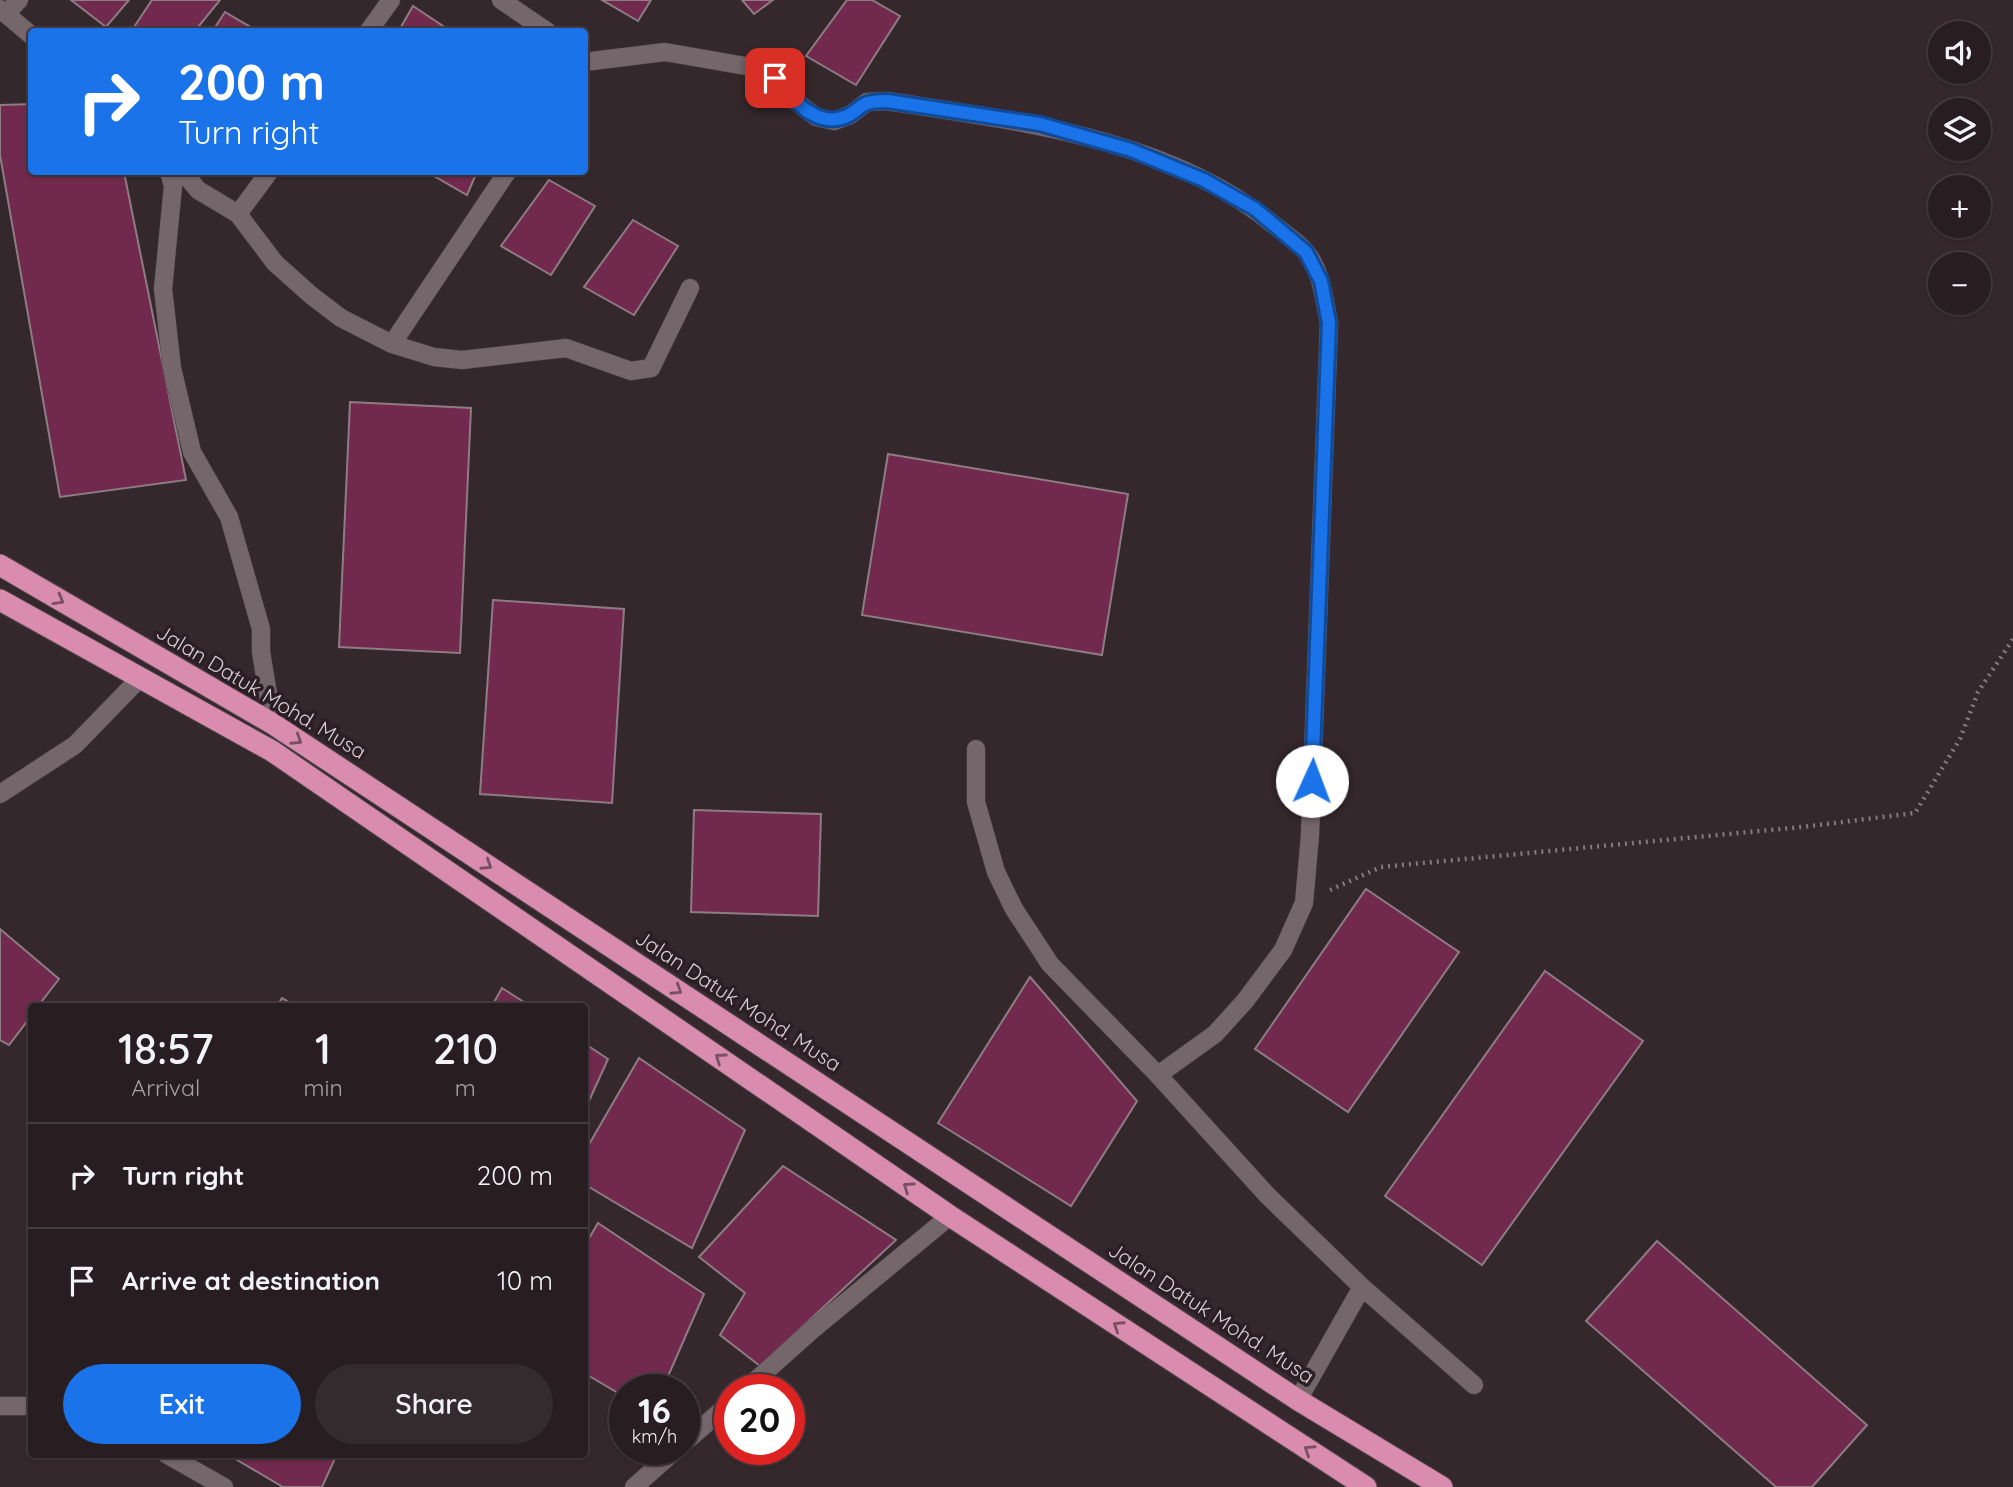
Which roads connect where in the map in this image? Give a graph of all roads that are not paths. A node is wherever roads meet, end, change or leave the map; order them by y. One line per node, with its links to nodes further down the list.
1 (19, 0): 4 (street)
2 (391, 0): 5 (street)
3 (502, 0): 6 (street)
4 (3, 11): 7 (street)
5 (372, 28)
6 (542, 28)
7 (28, 33)
8 (588, 62): 22 (street)
9 (170, 175): 19 (street)
10 (186, 175): 13 (street)
11 (267, 175): 13 (street)
12 (505, 175): 15 (street)
13 (238, 214): 15 (street)
14 (690, 288): 15 (street)
15 (392, 344)
16 (0, 565): 19 (highway, Jalan Datuk Mohd. Musa, one-way to 19)
17 (0, 600): 18 (highway)
18 (140, 677): 21 (street); 23 (highway, one-way to 18)
19 (273, 724): 27 (highway, Jalan Datuk Mohd. Musa, one-way to 27)
20 (976, 749): 22 (street)
21 (0, 794)
22 (1158, 1075): 24 (street)
23 (950, 1216): 25 (street); 36 (highway, one-way to 23)
24 (1362, 1287): 26 (street); 27 (street)
25 (763, 1374)
26 (1474, 1385)
27 (1298, 1400): 37 (highway, Jalan Datuk Mohd. Musa)
28 (0, 1406): 29 (street)
29 (28, 1406)
30 (714, 1417): 31 (street)
31 (700, 1429)
32 (173, 1458): 34 (street)
33 (659, 1465): 35 (street)
34 (224, 1487)
35 (634, 1487)
36 (1366, 1487)
37 (1442, 1487)

